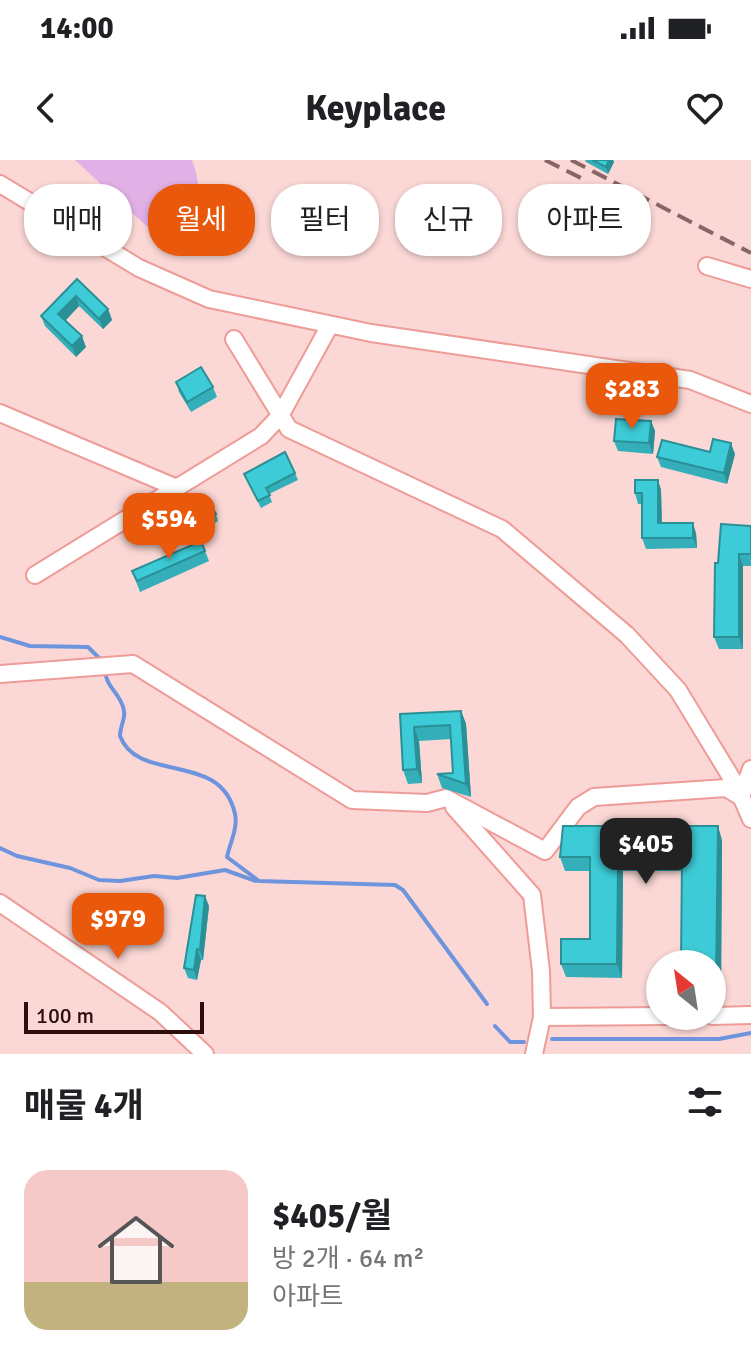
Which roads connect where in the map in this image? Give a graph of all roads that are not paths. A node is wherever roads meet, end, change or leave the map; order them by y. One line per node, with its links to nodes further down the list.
1 (0, 184): 4 (street)
2 (707, 266): 3 (street)
3 (751, 279)
4 (330, 325): 6 (street); 8 (street)
5 (234, 339): 8 (street)
6 (751, 404)
7 (0, 413): 9 (street)
8 (280, 416): 9 (street); 13 (street)
9 (177, 488): 10 (street)
10 (35, 575)
11 (0, 674): 14 (street)
12 (751, 769): 13 (street)
13 (741, 797): 14 (street); 15 (street)
14 (446, 798): 20 (street)
15 (751, 819)
16 (0, 903): 22 (street)
17 (751, 1015): 19 (street)
18 (646, 1016): 20 (street)
19 (726, 1016)
20 (542, 1017): 21 (street)
21 (537, 1046)
22 (205, 1054)

